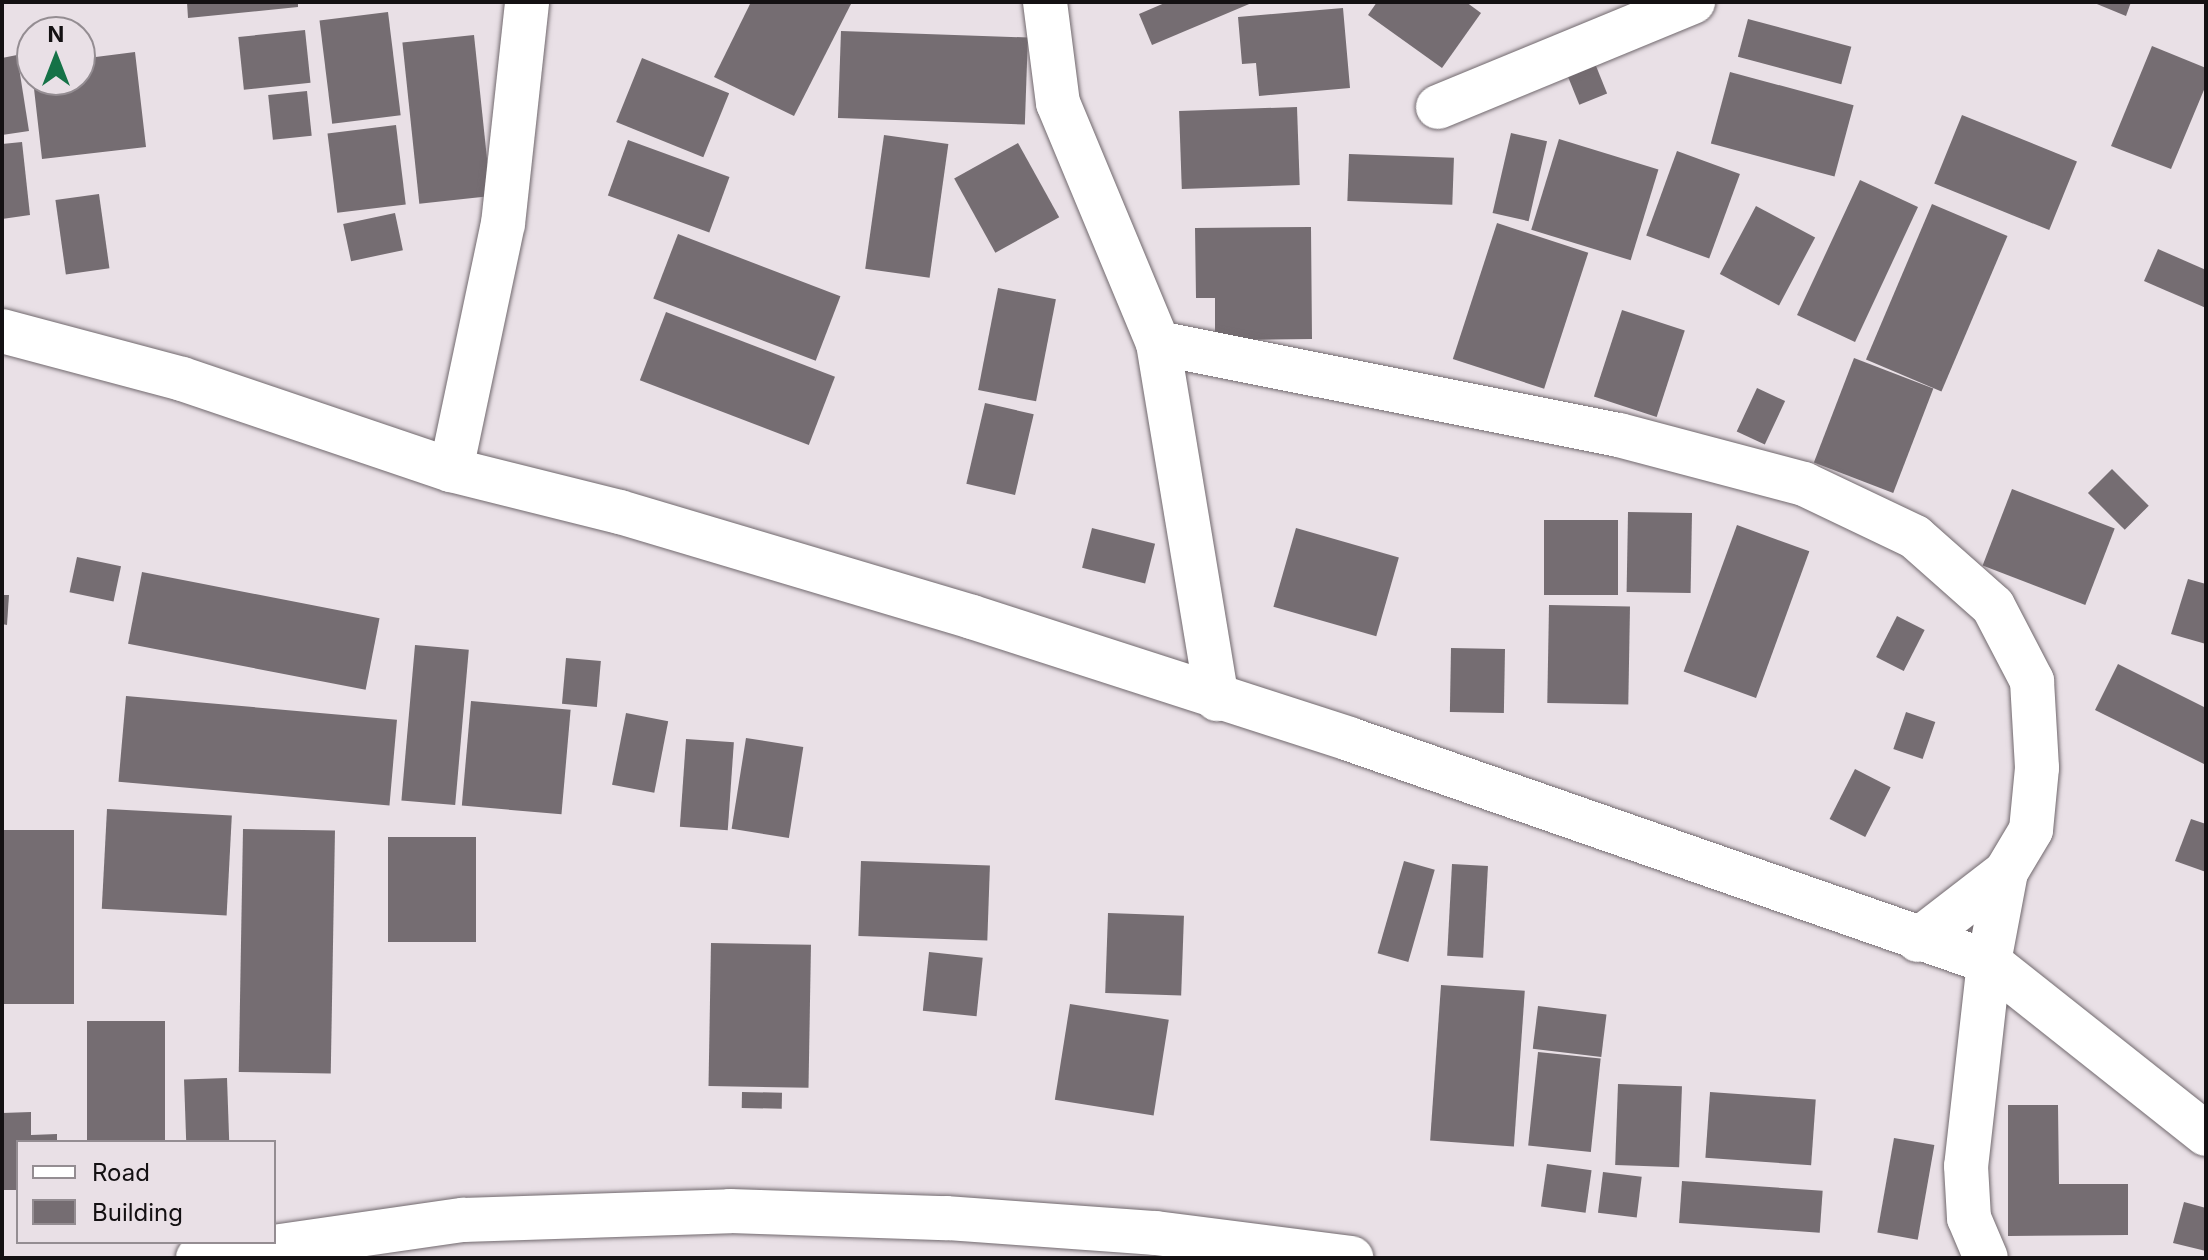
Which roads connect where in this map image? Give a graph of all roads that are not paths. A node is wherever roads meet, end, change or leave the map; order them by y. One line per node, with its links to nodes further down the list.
1 (527, 2): 7 (street)
2 (1045, 2): 6 (street)
3 (1693, 2): 4 (street)
4 (1438, 107)
5 (2, 331): 7 (street)
6 (1158, 343): 8 (street); 9 (street)
7 (451, 470): 8 (street)
8 (1217, 699): 10 (street)
9 (2006, 872): 10 (street); 11 (street)
10 (1918, 940): 11 (street)
11 (1989, 962): 12 (street); 15 (street)
12 (2206, 1134)
13 (198, 1258): 14 (street)
14 (1351, 1258)
15 (1986, 1258)

